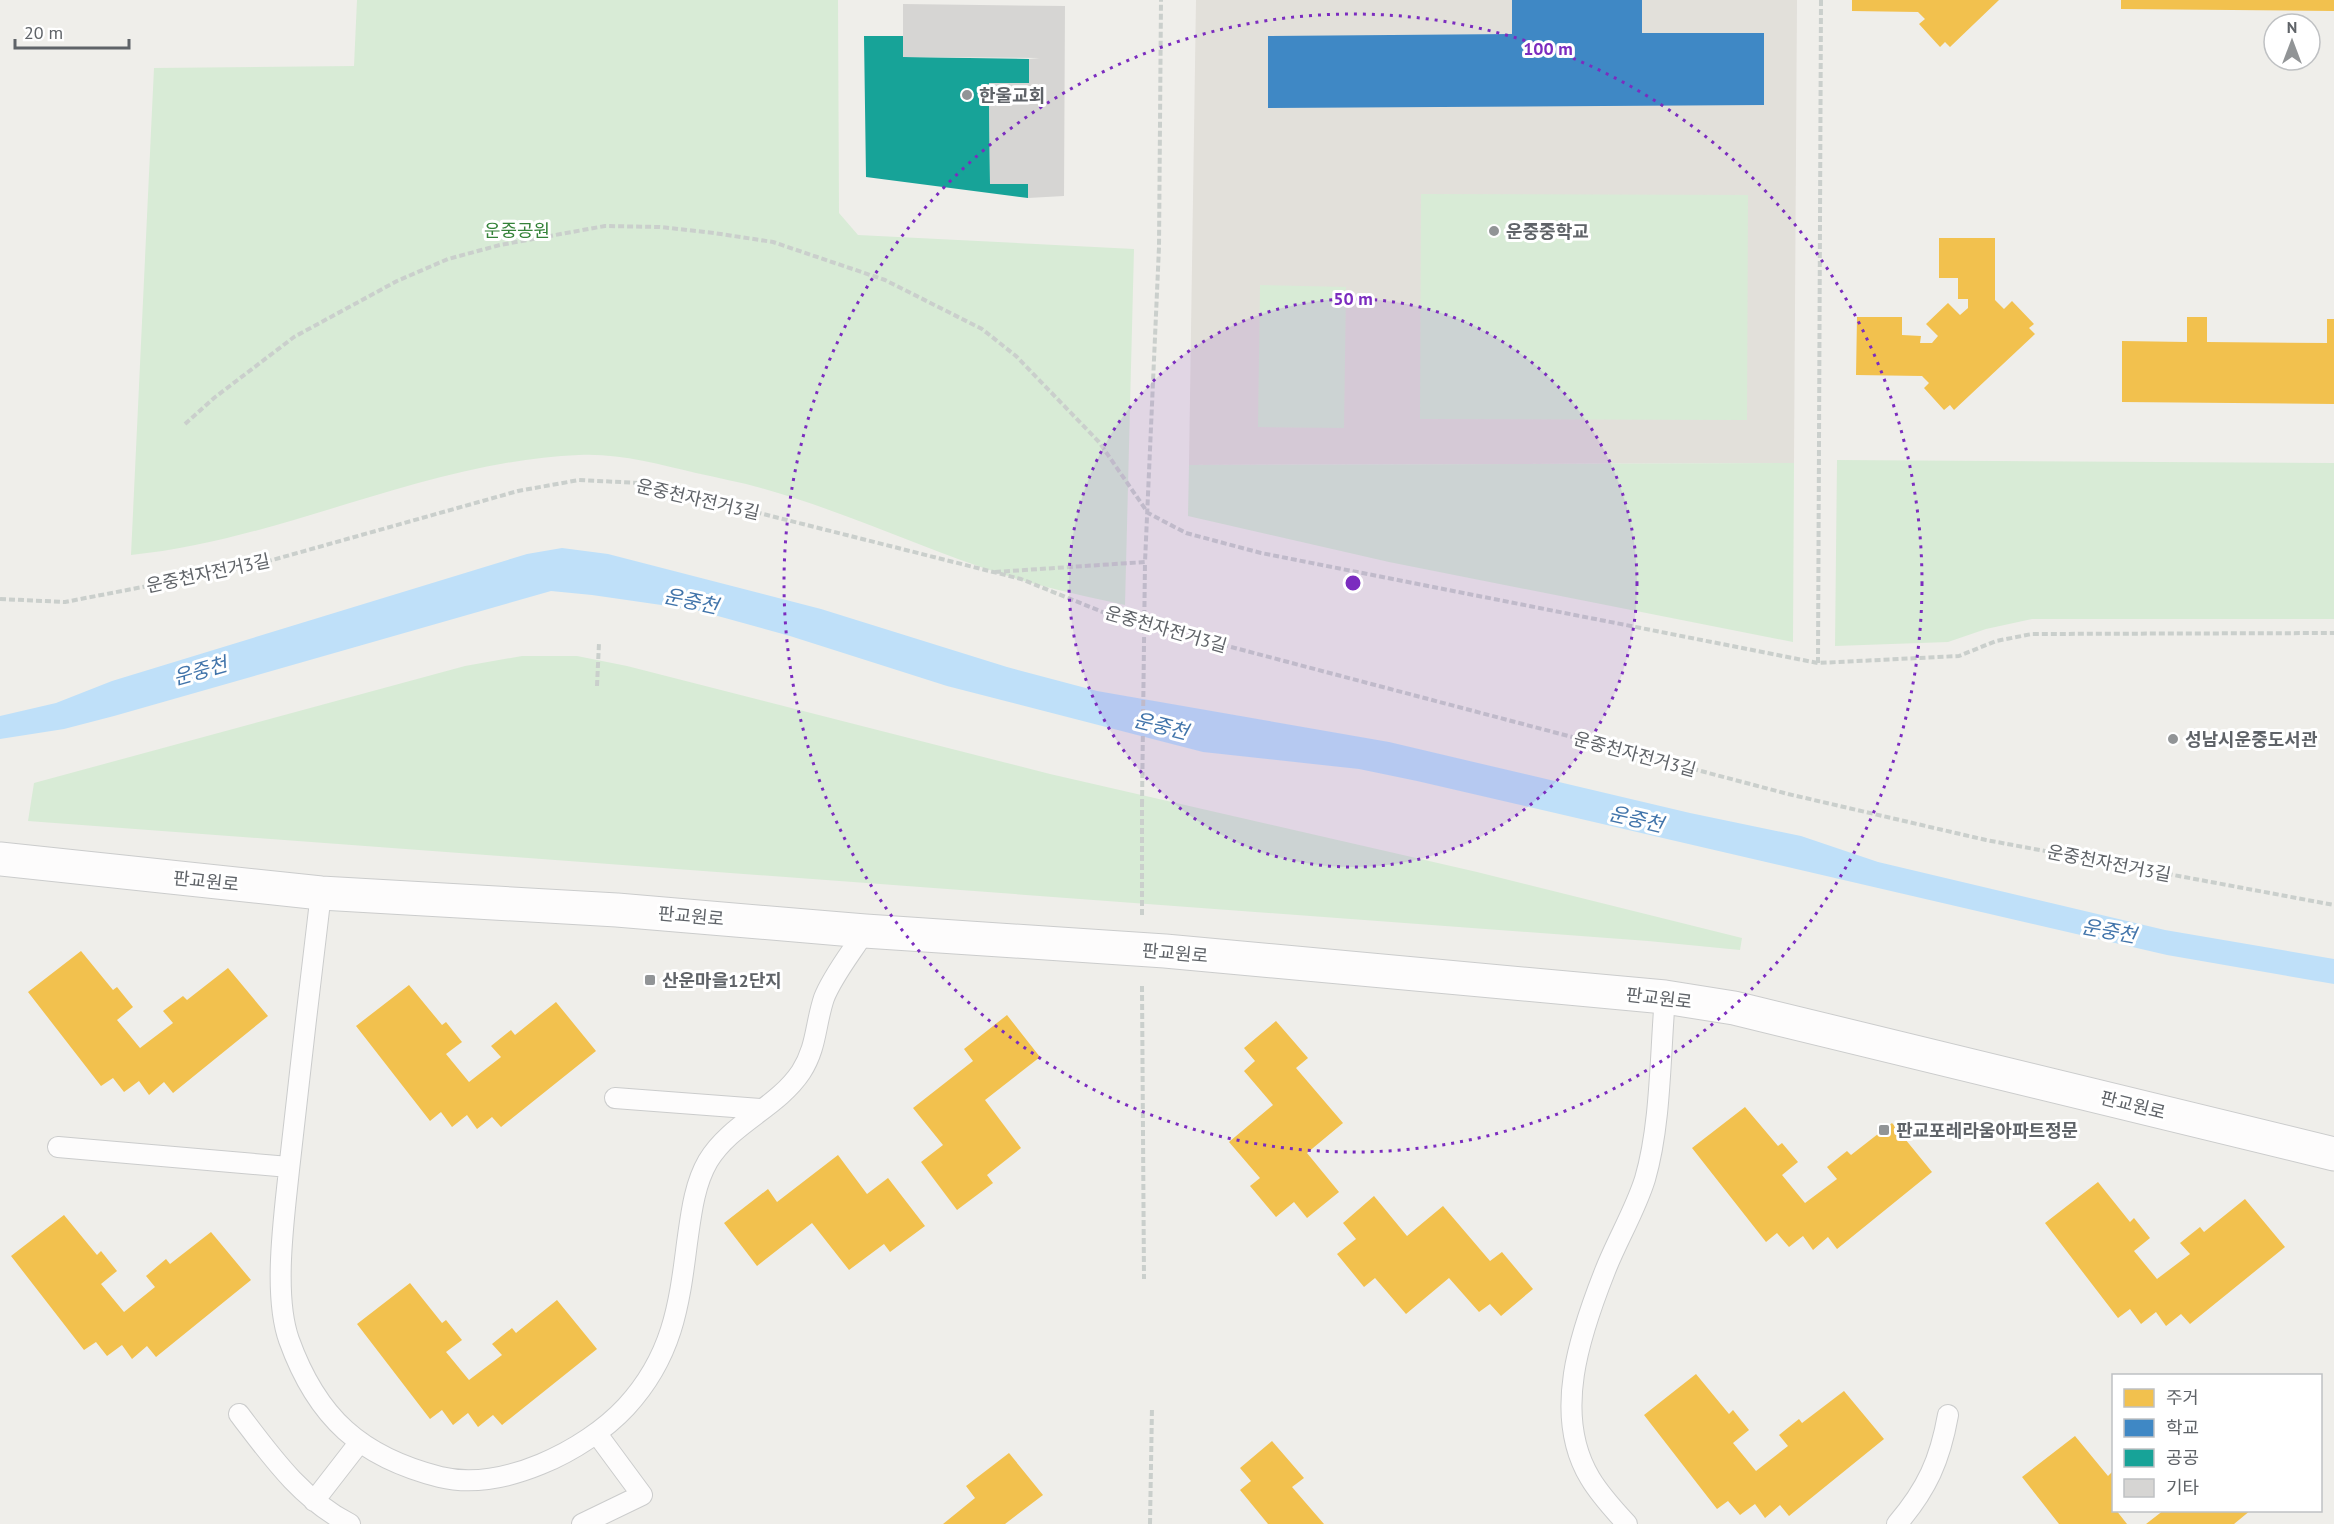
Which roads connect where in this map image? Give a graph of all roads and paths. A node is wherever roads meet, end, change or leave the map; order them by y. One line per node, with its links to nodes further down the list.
1 (1161, 0): 4 (path)
2 (1821, 0): 10 (path)
3 (185, 424): 4 (path)
4 (1148, 513): 5 (path); 10 (path)
5 (1145, 562): 6 (path); 16 (path, bridge)
6 (991, 572): 7 (path, 운중천자전거3길); 14 (path, 운중천자전거3길)
7 (0, 599)
8 (2334, 633): 10 (path)
9 (599, 643): 11 (path)
10 (1818, 663)
11 (597, 686)
12 (0, 859): 13 (street, 판교원로)
13 (321, 893): 15 (street, 판교원로); 22 (lane)
14 (2334, 905)
15 (865, 931): 16 (street, 판교원로); 19 (lane)
16 (1142, 950): 17 (street, 판교원로); 23 (path)
17 (1665, 998): 21 (street, 판교원로); 33 (lane)
18 (615, 1098): 19 (lane)
19 (760, 1109): 27 (lane)
20 (58, 1147): 22 (lane)
21 (2334, 1154)
22 (290, 1167): 28 (lane)
23 (1144, 1279)
24 (1152, 1407): 32 (path)
25 (239, 1414): 29 (lane)
26 (1948, 1415): 34 (lane)
27 (597, 1434): 28 (lane); 31 (lane)
28 (360, 1443): 29 (lane)
29 (314, 1501): 30 (lane)
30 (350, 1524)
31 (582, 1524)
32 (1150, 1524)
33 (1627, 1524)
34 (1897, 1524)

